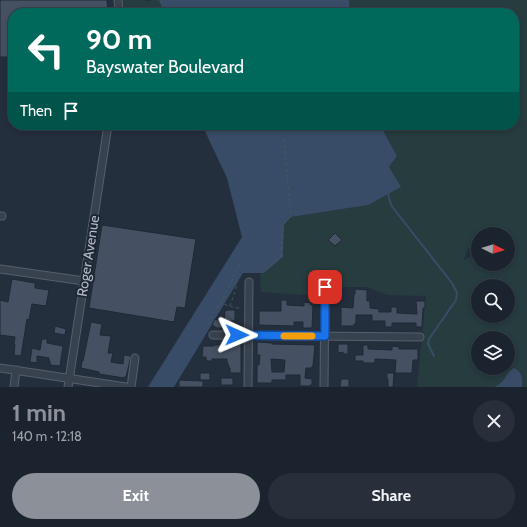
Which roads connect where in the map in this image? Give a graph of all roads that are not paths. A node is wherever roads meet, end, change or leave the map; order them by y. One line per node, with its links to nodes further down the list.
1 (107, 130): 3 (street, Roger Avenue)
2 (0, 269): 3 (street)
3 (84, 281): 13 (street, Roger Avenue)
4 (249, 282): 7 (street)
5 (325, 287): 8 (street)
6 (213, 335): 7 (street)
7 (249, 335): 8 (street); 18 (street)
8 (325, 336): 9 (street); 19 (street)
9 (420, 337)
10 (135, 358): 17 (street)
11 (0, 368): 12 (street)
12 (16, 370): 13 (street); 14 (street)
13 (69, 378): 15 (street, Roger Avenue); 16 (street)
14 (14, 387)
15 (68, 387)
16 (126, 387)
17 (131, 387)
18 (248, 387)
19 (324, 387)

